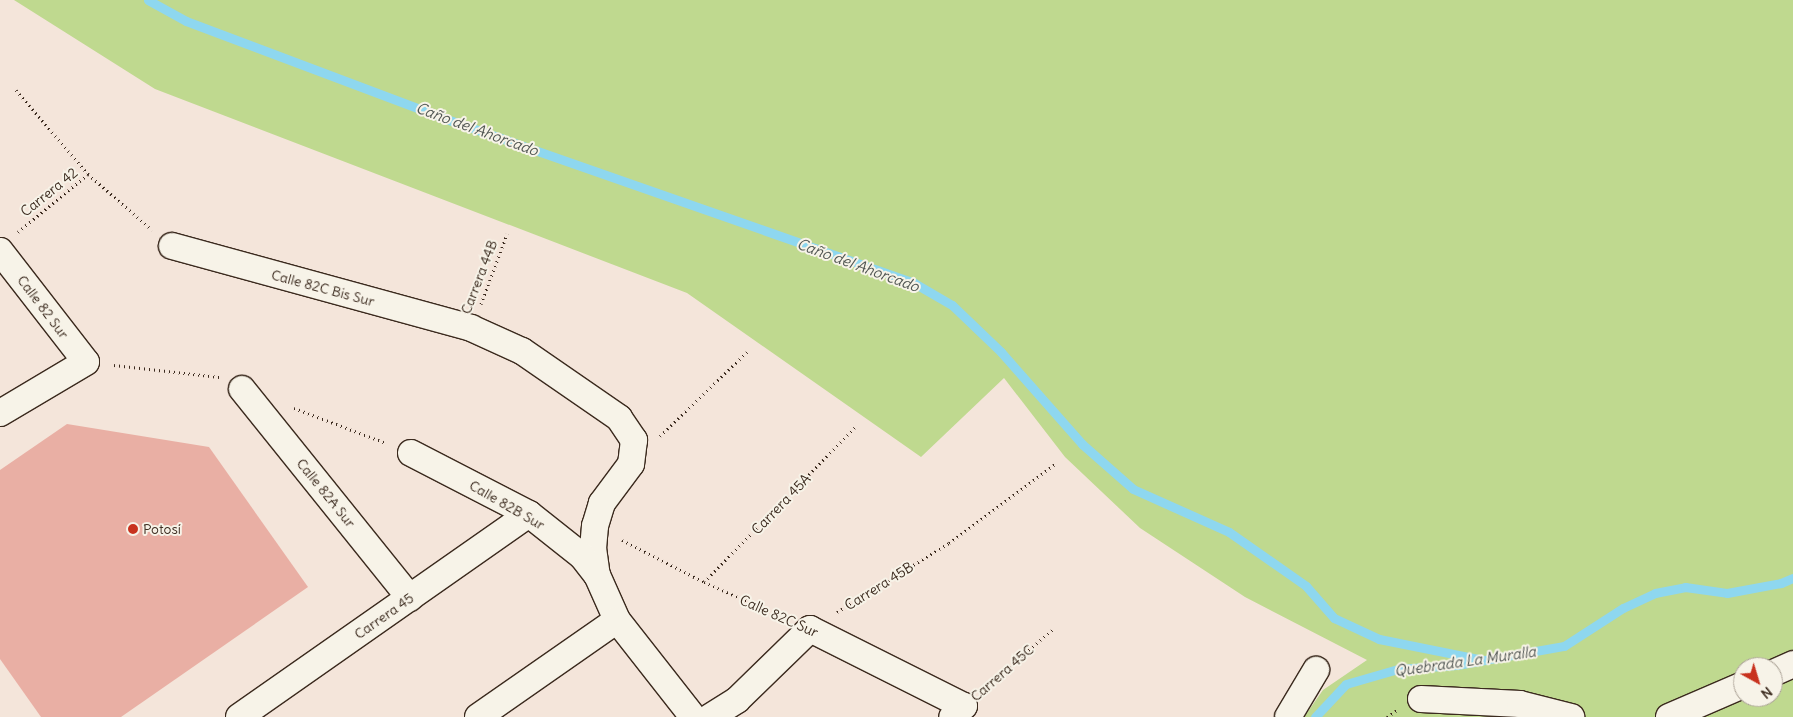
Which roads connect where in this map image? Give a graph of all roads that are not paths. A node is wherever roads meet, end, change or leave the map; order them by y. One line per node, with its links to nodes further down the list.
1 (7, 242): 4 (street, Calle 82 Sur)
2 (172, 246): 7 (street, Calle 82C Bis Sur)
3 (242, 389): 8 (street, Calle 82A Sur)
4 (0, 413)
5 (411, 453): 6 (street, Calle 82B Sur)
6 (529, 514): 7 (street, Calle 82B Sur); 8 (street, Carrera 45)
7 (597, 575): 9 (street, Calle 82B Sur)
8 (410, 598): 14 (street, Carrera 45)
9 (617, 620): 15 (street); 16 (street, Calle 82B Sur)
10 (1316, 670): 18 (street)
11 (1733, 690): 20 (street)
12 (1421, 699): 19 (street)
13 (958, 711): 17 (street, Calle 82C Sur)
14 (239, 717)
15 (478, 717)
16 (693, 717)
17 (710, 717)
18 (1288, 717)
19 (1571, 717)
20 (1669, 717)

